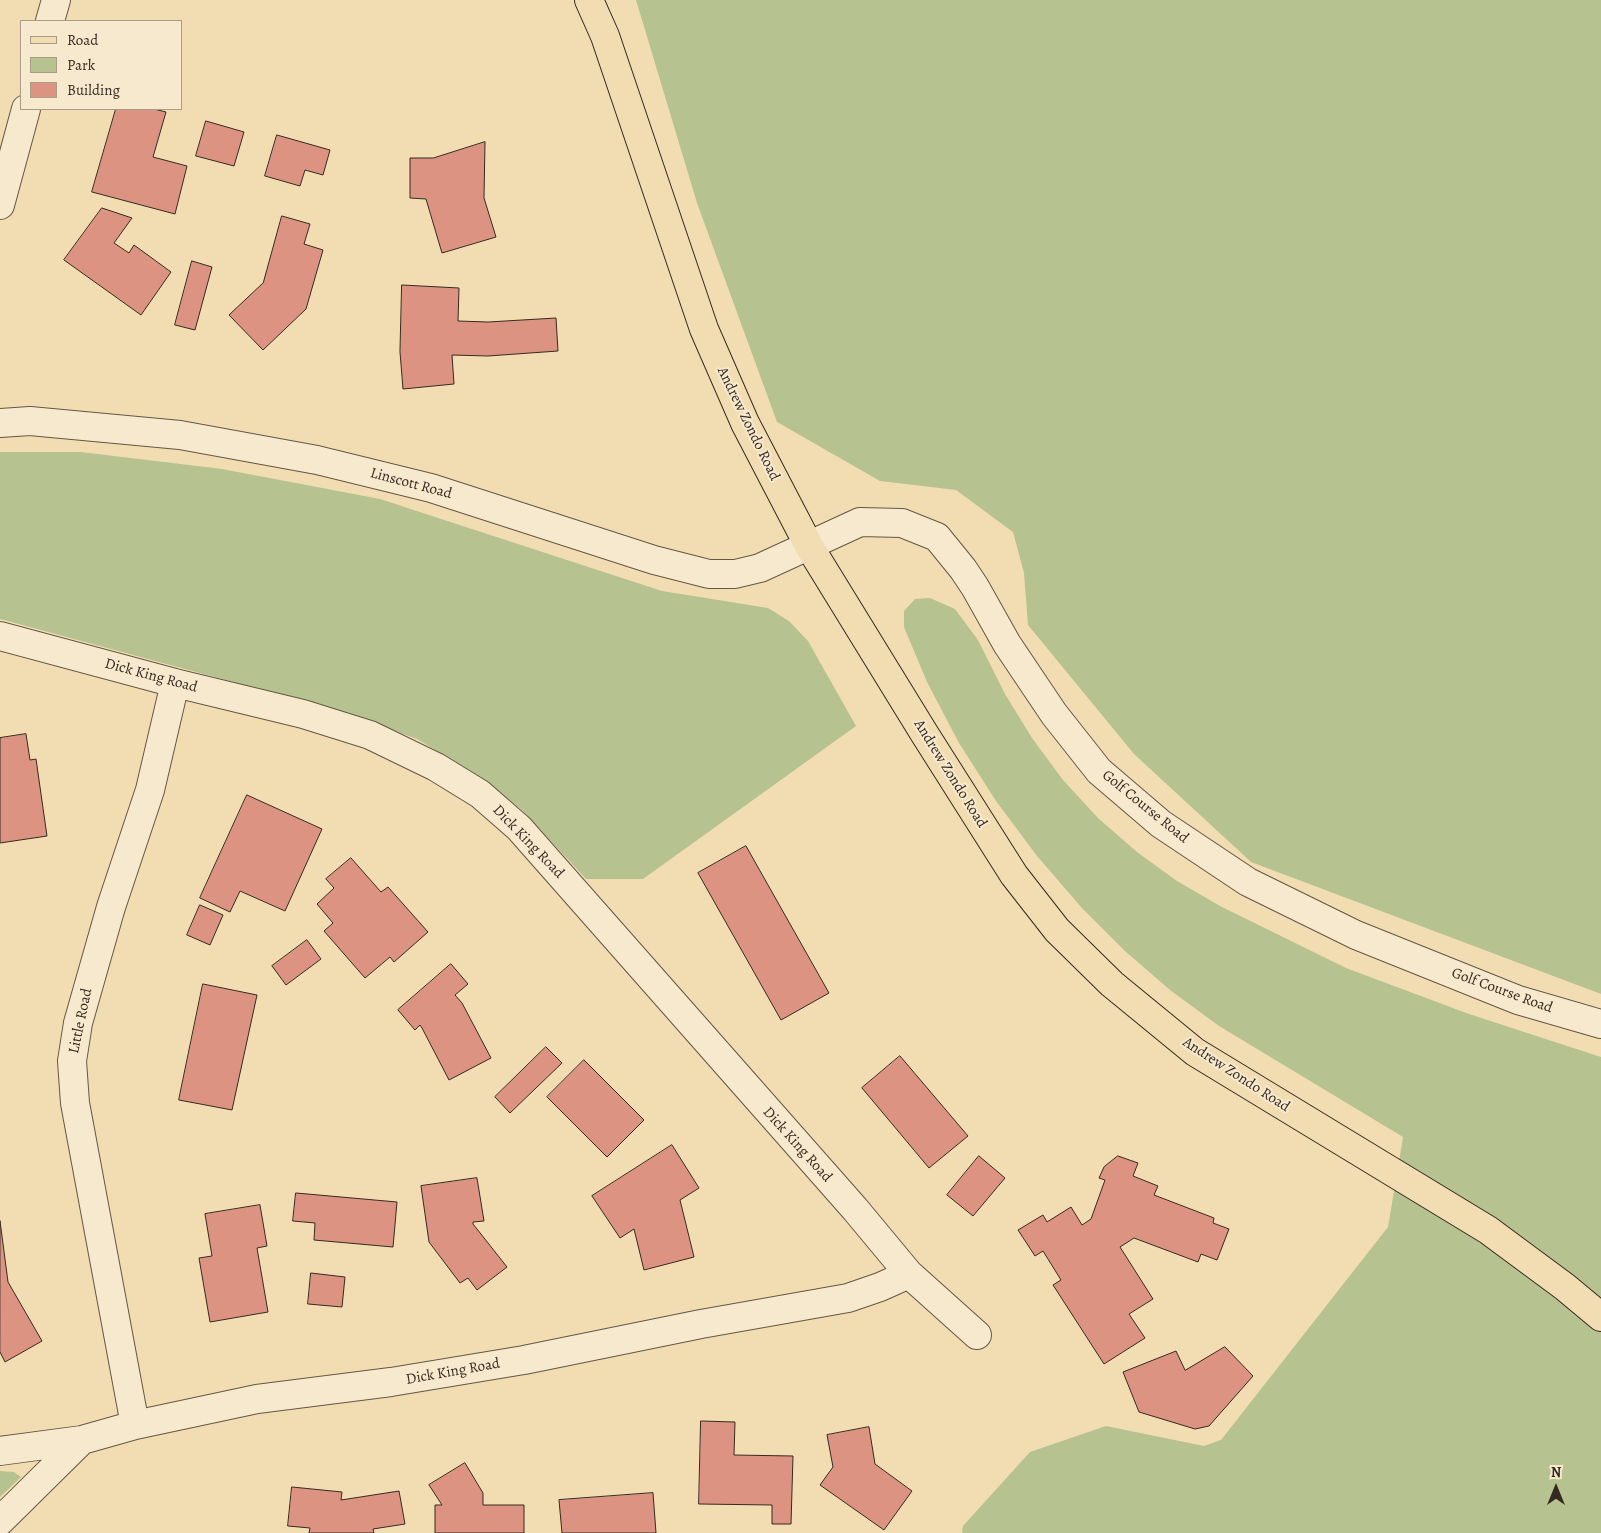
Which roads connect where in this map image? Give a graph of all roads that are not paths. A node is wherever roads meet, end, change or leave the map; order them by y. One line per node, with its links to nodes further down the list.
1 (56, 0): 3 (street)
2 (589, 0): 7 (main road, Andrew Zondo Road)
3 (50, 20)
4 (26, 110): 5 (street)
5 (0, 205)
6 (0, 423): 7 (street, Linscott Road)
7 (809, 546): 10 (street, Golf Course Road); 12 (main road, Andrew Zondo Road)
8 (0, 636): 9 (street, Dick King Road)
9 (175, 682): 11 (street, Dick King Road); 14 (street, Little Road)
10 (1601, 1024)
11 (909, 1274): 13 (street, Dick King Road); 14 (street, Dick King Road)
12 (1601, 1317)
13 (977, 1335)
14 (135, 1425): 15 (street, Dick King Road)
15 (82, 1440): 16 (street, Dick King Road); 17 (street, Dick King Road)
16 (0, 1452)
17 (0, 1521)

